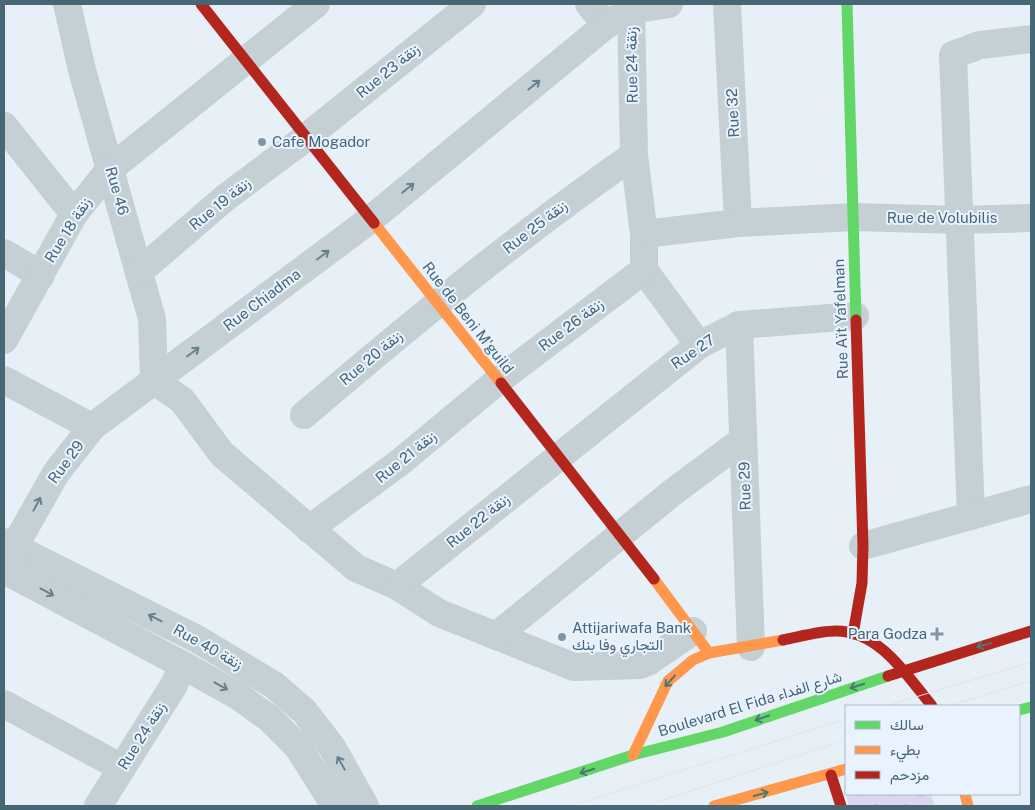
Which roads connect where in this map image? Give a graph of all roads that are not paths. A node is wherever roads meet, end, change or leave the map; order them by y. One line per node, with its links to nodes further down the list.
1 (66, 4): 16 (street, Rue 46)
2 (201, 4): 12 (street, Rue de Beni M'guild)
3 (316, 4): 12 (street)
4 (472, 4): 14 (street, Rue 23 زنقة)
5 (589, 4): 10 (street)
6 (669, 4): 9 (street)
7 (727, 4): 22 (street, Rue 32)
8 (847, 4): 18 (street, Rue Aït Yafelman)
9 (631, 10): 10 (street, Rue 24 زنقة); 15 (street, Rue 24 زنقة)
10 (606, 25): 20 (street, Rue 24 زنقة, one-way to 10)
11 (1031, 39): 21 (street)
12 (245, 61): 14 (street, Rue de Beni M'guild); 16 (street, Rue 18 زنقة)
13 (4, 126): 17 (street)
14 (304, 139): 20 (street, Rue de Beni M'guild); 26 (street, Rue 19 زنقة)
15 (634, 155): 23 (street, Rue 24 زنقة); 28 (street, Rue 25 زنقة)
16 (110, 169): 17 (street, Rue 18 زنقة); 26 (street, Rue 46)
17 (74, 214): 27 (street, Rue 18 زنقة)
18 (853, 217): 21 (street, Rue de Volubilis); 22 (street, Rue de Volubilis); 29 (street, Rue Aït Yafelman)
19 (1031, 218): 21 (street, Rue de Volubilis)
20 (371, 219): 28 (street, Rue de Beni M'guild); 35 (street, Rue Chiadma, one-way to 20)
21 (961, 220): 41 (street)
22 (738, 223): 23 (street, Rue de Volubilis)
23 (644, 234): 25 (street, Rue 24 زنقة)
24 (4, 253): 27 (street)
25 (644, 270): 32 (street); 34 (street, Rue 26 زنقة)
26 (139, 272): 35 (street, Rue 46)
27 (41, 275): 31 (street, Rue 18 زنقة)
28 (438, 302): 34 (street, Rue de Beni M'guild); 36 (street, Rue 20 زنقة)
29 (856, 316): 30 (street, Rue 27); 44 (street, Rue Aït Yafelman)
30 (739, 325): 32 (street, Rue 27); 38 (street, Rue 29)
31 (4, 340)
32 (699, 345): 39 (street, Rue 27)
33 (4, 380): 37 (street)
34 (499, 380): 39 (street, Rue de Beni M'guild); 42 (street, Rue 21 زنقة)
35 (154, 381): 37 (street, Rue 29); 42 (street)
36 (304, 414)
37 (92, 428): 45 (street, Rue 29, one-way to 37)
38 (743, 440): 43 (street); 51 (street, Rue 29)
39 (559, 456): 43 (street, Rue de Beni M'guild); 46 (street, Rue 22 زنقة)
40 (1031, 499): 41 (street)
41 (971, 516): 44 (street)
42 (309, 529): 46 (street)
43 (619, 535): 47 (street, Rue de Beni M'guild); 50 (street)
44 (863, 546): 49 (street, Rue Aït Yafelman)
45 (6, 556): 53 (street, Rue 40 زنقة, one-way to 53); 63 (street, Rue 40 زنقة, one-way to 45)
46 (397, 586): 50 (street)
47 (693, 631): 50 (street); 52 (street, Rue de Beni M'guild)
48 (1031, 632): 54 (street, Boulevard El Fida شارع الفداء, one-way to 54)
49 (853, 634): 51 (street); 54 (street)
50 (496, 636)
51 (751, 647): 52 (street)
52 (709, 653): 57 (street, one-way to 57)
53 (183, 665): 58 (street, Rue 24 زنقة); 62 (street, Rue 40 زنقة, one-way to 62)
54 (904, 671): 56 (street); 57 (street, Boulevard El Fida شارع الفداء, one-way to 57)
55 (4, 704): 58 (street)
56 (931, 705)
57 (633, 755): 64 (street, Boulevard El Fida شارع الفداء, one-way to 64)
58 (122, 768): 61 (street, Rue 24 زنقة)
59 (845, 769): 60 (street)
60 (831, 774): 65 (street, one-way to 60); 66 (street)
61 (98, 806)
62 (336, 806)
63 (365, 806)
64 (477, 806)
65 (714, 806)
66 (841, 806)

